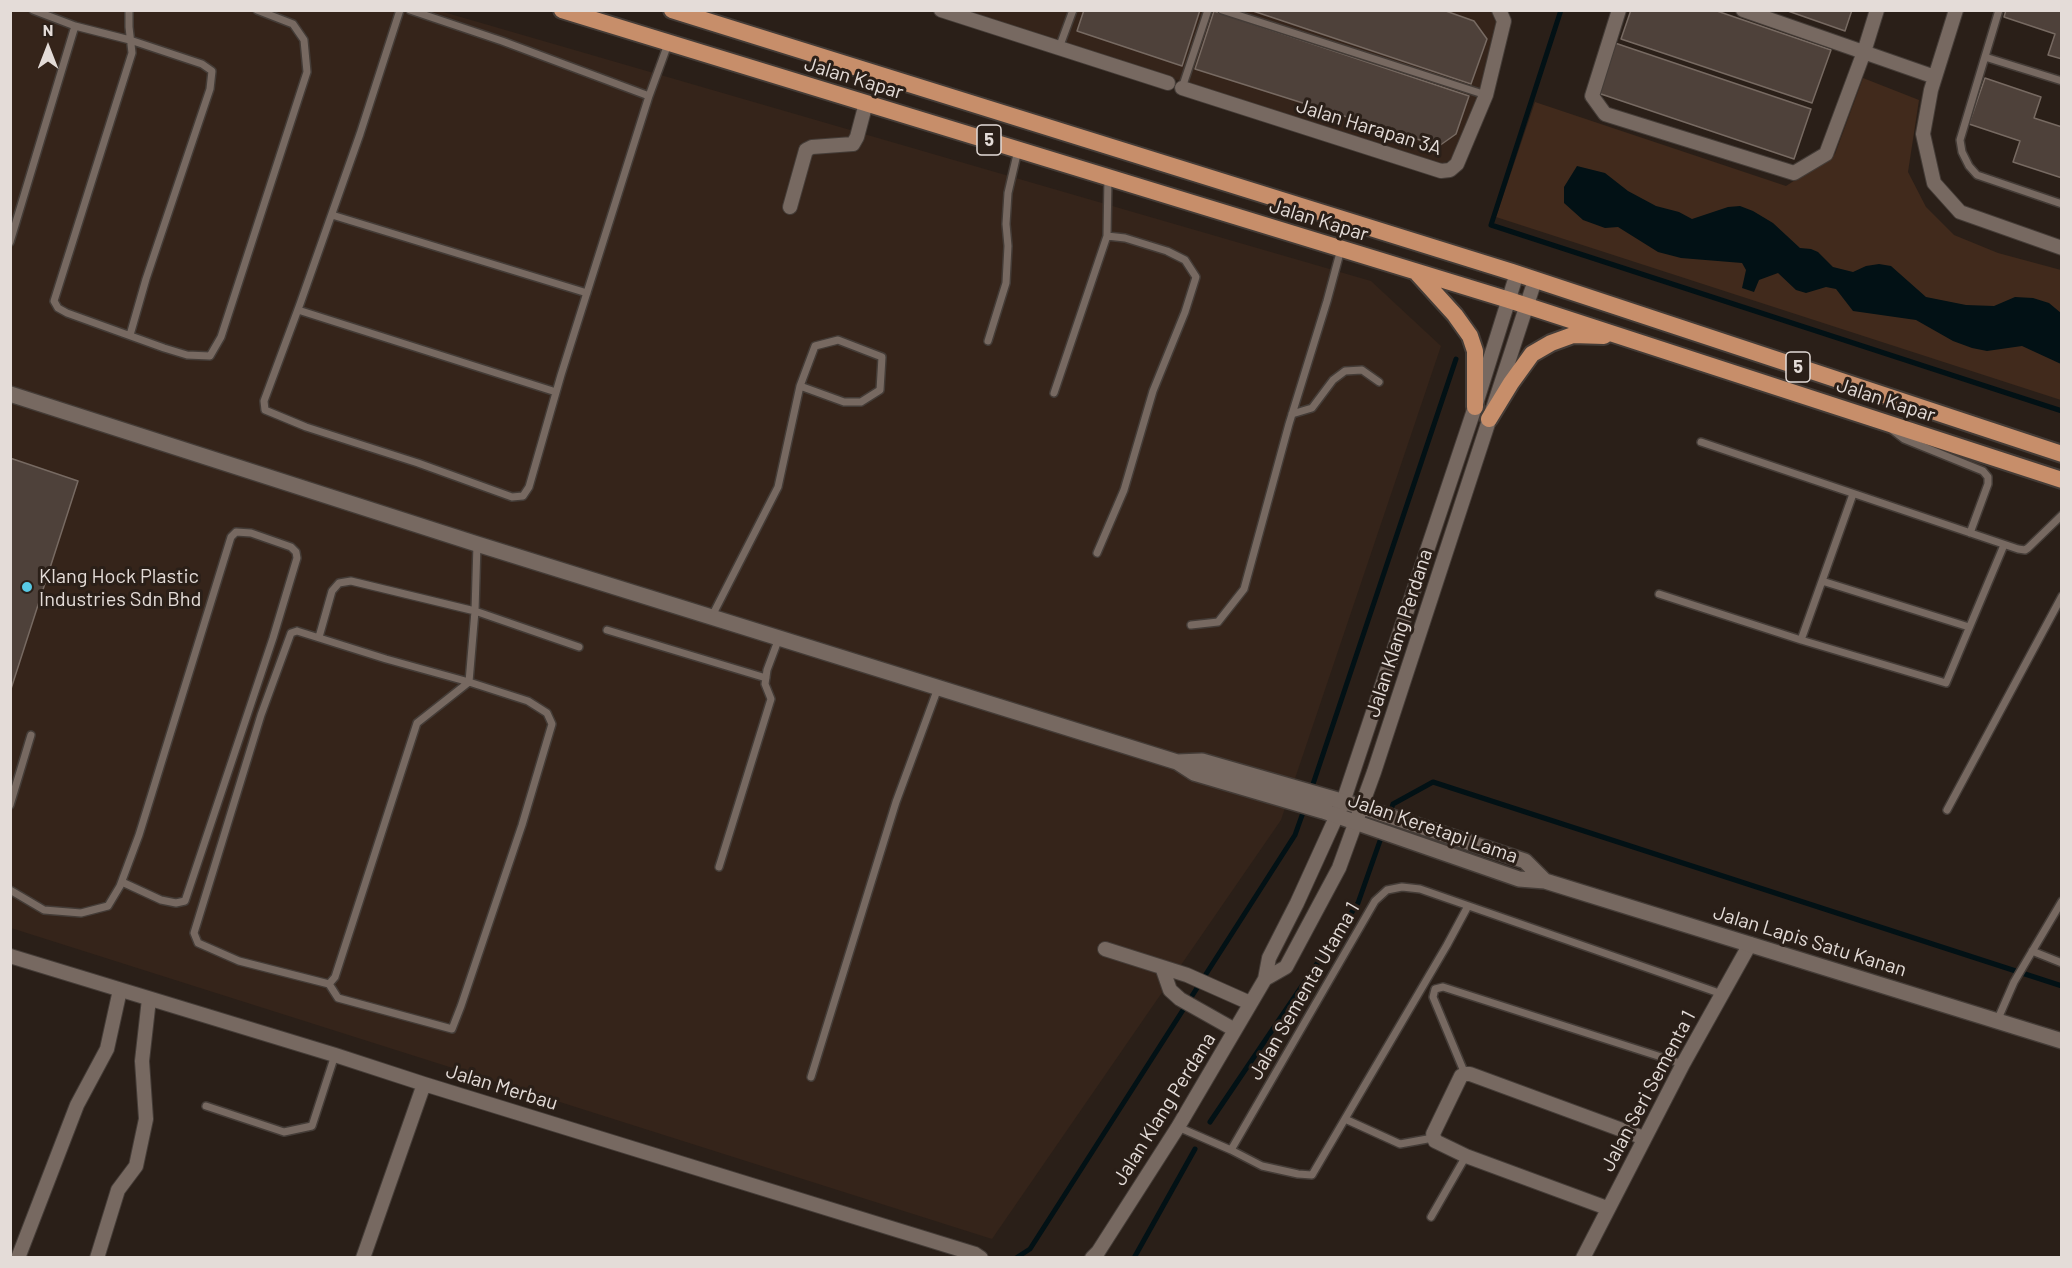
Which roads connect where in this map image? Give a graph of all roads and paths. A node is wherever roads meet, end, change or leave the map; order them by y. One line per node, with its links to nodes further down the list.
1 (33, 10): 18 (lane)
2 (129, 10): 19 (lane)
3 (257, 10): 47 (lane)
4 (400, 10): 35 (lane)
5 (410, 10): 29 (lane)
6 (562, 10): 20 (highway, Jalan Kapar / 5)
7 (672, 10): 41 (highway, Jalan Kapar / 5)
8 (1073, 10): 21 (lane)
9 (1208, 10): 27 (lane)
10 (1222, 10): 28 (lane)
11 (1499, 10): 28 (street, Jalan Harapan 3A)
12 (1619, 10): 22 (street)
13 (1743, 10): 22 (street)
14 (1877, 10): 22 (street)
15 (1956, 10): 24 (street)
16 (1999, 10): 23 (lane)
17 (946, 11): 21 (street)
18 (75, 26): 19 (lane); 37 (lane)
19 (130, 40): 47 (lane); 47 (lane)
20 (668, 44): 29 (lane); 30 (highway, Jalan Kapar / 5)
21 (1059, 48): 26 (street)
22 (1864, 52): 24 (street)
23 (1985, 57): 25 (lane); 33 (lane)
24 (1935, 77): 38 (street)
25 (2061, 81)
26 (1168, 84)
27 (1182, 88): 28 (street, Jalan Harapan 3A)
28 (1486, 95)
29 (649, 96): 43 (lane)
30 (866, 103): 31 (highway, Jalan Kapar / 5); 34 (street)
31 (1018, 149): 32 (highway, Jalan Kapar / 5); 49 (lane)
32 (1108, 177): 36 (lane); 39 (highway, Jalan Kapar / 5)
33 (2061, 204)
34 (790, 207)
35 (332, 215): 43 (lane); 46 (lane)
36 (1107, 236): 53 (lane); 67 (lane)
37 (10, 242)
38 (2061, 248)
39 (1341, 249): 40 (highway, Jalan Kapar / 5); 56 (lane)
40 (1415, 272): 44 (highway, Jalan Kapar / 5); 55 (highway)
41 (1517, 273): 42 (highway, Jalan Kapar / 5); 44 (street, Jalan Klang Perdana)
42 (1535, 280): 45 (street, Jalan Klang Perdana); 60 (highway, Jalan Kapar / 5)
43 (587, 293): 52 (lane)
44 (1509, 300): 45 (highway, Jalan Kapar / 5); 55 (street, Jalan Klang Perdana)
45 (1527, 306): 48 (highway, Jalan Kapar / 5); 57 (street, Jalan Klang Perdana)
46 (298, 310): 52 (lane); 52 (lane)
47 (130, 335)
48 (1626, 337): 57 (highway); 58 (highway, Jalan Kapar / 5)
49 (988, 341)
50 (1379, 382): 56 (lane)
51 (800, 386): 51 (lane); 72 (lane)
52 (556, 392)
53 (1054, 393)
54 (10, 394): 65 (street, Jalan Keretapi Lama)
55 (1475, 407): 84 (street, Jalan Klang Perdana)
56 (1292, 414): 73 (lane)
57 (1490, 419): 86 (street, Jalan Klang Perdana)
58 (1886, 422): 61 (highway, Jalan Kapar / 5); 64 (lane)
59 (1701, 442): 62 (lane)
60 (2061, 454)
61 (2061, 480)
62 (1853, 494): 64 (lane); 68 (lane)
63 (2061, 516): 66 (lane)
64 (1970, 533): 66 (lane)
65 (477, 543): 71 (lane); 72 (street, Jalan Keretapi Lama)
66 (2004, 545): 74 (lane)
67 (1097, 553)
68 (1822, 581): 74 (lane); 78 (lane)
69 (1659, 594): 78 (lane)
70 (2061, 596): 88 (lane)
71 (475, 611): 76 (lane); 79 (lane); 81 (lane)
72 (712, 616): 77 (street, Jalan Keretapi Lama)
73 (1191, 625)
74 (1969, 627): 78 (lane)
75 (607, 630): 80 (lane)
76 (319, 637): 81 (lane); 105 (lane)
77 (779, 638): 80 (lane); 82 (street, Jalan Keretapi Lama)
78 (1801, 640)
79 (579, 647)
80 (766, 678): 91 (lane)
81 (469, 682): 105 (lane); 105 (lane)
82 (938, 688): 87 (street, Jalan Keretapi Lama); 117 (lane)
83 (31, 735): 85 (lane)
84 (1343, 801): 86 (street, Jalan Keretapi Lama); 87 (street, Jalan Keretapi Lama)
85 (10, 805)
86 (1362, 807): 89 (street, Jalan Keretapi Lama); 90 (street, Jalan Klang Perdana)
87 (1328, 808): 90 (street, Jalan Keretapi Lama); 103 (street, Jalan Klang Perdana)
88 (1947, 810)
89 (1374, 820): 90 (street, Jalan Keretapi Lama); 92 (street, Jalan Keretapi Lama)
90 (1356, 823): 103 (street, Jalan Klang Perdana)
91 (719, 867)
92 (1545, 881): 97 (street, Jalan Lapis Satu Kanan)
93 (122, 882): 93 (lane); 94 (lane)
94 (10, 890)
95 (2061, 901): 99 (lane)
96 (1468, 906): 104 (lane); 108 (lane, Jalan Sementa Utama 1); 124 (lane, Jalan Sementa Utama 1)
97 (1750, 944): 108 (street, Jalan Seri Sementa 1); 111 (street, Jalan Lapis Satu Kanan)
98 (1105, 949): 102 (street)
99 (2032, 951): 101 (lane); 111 (lane)
100 (10, 956): 107 (street, Jalan Merbau)
101 (2061, 963)
102 (1162, 967): 110 (street); 112 (street)
103 (1265, 979): 110 (street, Jalan Klang Perdana)
104 (1424, 983): 106 (lane); 120 (lane)
105 (329, 984)
106 (1435, 989): 115 (lane); 116 (lane)
107 (120, 990): 109 (street, Jalan Merbau); 129 (street)
108 (1722, 994): 115 (street, Jalan Seri Sementa 1)
109 (149, 999): 114 (street, Jalan Merbau); 130 (street)
110 (1250, 1003): 112 (street, Jalan Klang Perdana)
111 (1997, 1021): 113 (street, Jalan Lapis Satu Kanan)
112 (1235, 1030): 121 (street, Jalan Klang Perdana)
113 (2061, 1041)
114 (335, 1054): 118 (street, Jalan Merbau); 119 (lane)
115 (1683, 1064): 123 (street, Jalan Seri Sementa 1)
116 (1465, 1074): 122 (street); 123 (street)
117 (812, 1077)
118 (424, 1084): 128 (street, Jalan Merbau); 131 (street)
119 (206, 1106)
120 (1345, 1119): 122 (lane); 124 (lane)
121 (1178, 1127): 124 (lane); 132 (street, Jalan Klang Perdana)
122 (1433, 1138): 125 (street)
123 (1644, 1138): 126 (street, Jalan Seri Sementa 1)
124 (1231, 1150)
125 (1466, 1156): 126 (street); 127 (lane)
126 (1607, 1208): 133 (street, Jalan Seri Sementa 1)
127 (1431, 1217)
128 (978, 1256)
129 (18, 1257)
130 (97, 1257)
131 (363, 1257)
132 (1092, 1257)
133 (1583, 1257)

